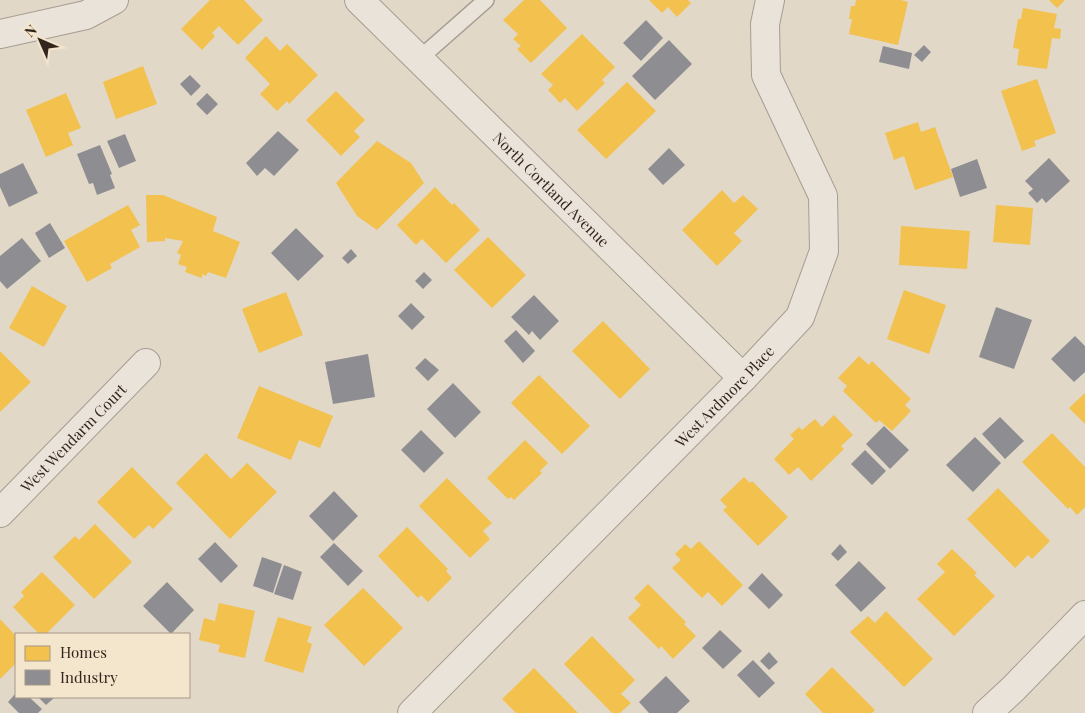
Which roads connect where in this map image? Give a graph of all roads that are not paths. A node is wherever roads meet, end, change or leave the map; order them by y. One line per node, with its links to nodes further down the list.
1 (114, 0): 5 (street)
2 (359, 0): 6 (street, North Cortland Avenue)
3 (486, 0): 6 (lane)
4 (770, 0): 8 (street, West Ardmore Place)
5 (0, 34)
6 (419, 59): 8 (street, North Cortland Avenue)
7 (146, 363): 9 (street, West Wendarm Court)
8 (743, 378): 11 (street, West Ardmore Place)
9 (0, 513)
10 (1085, 615): 12 (street)
11 (412, 713)
12 (987, 713)

